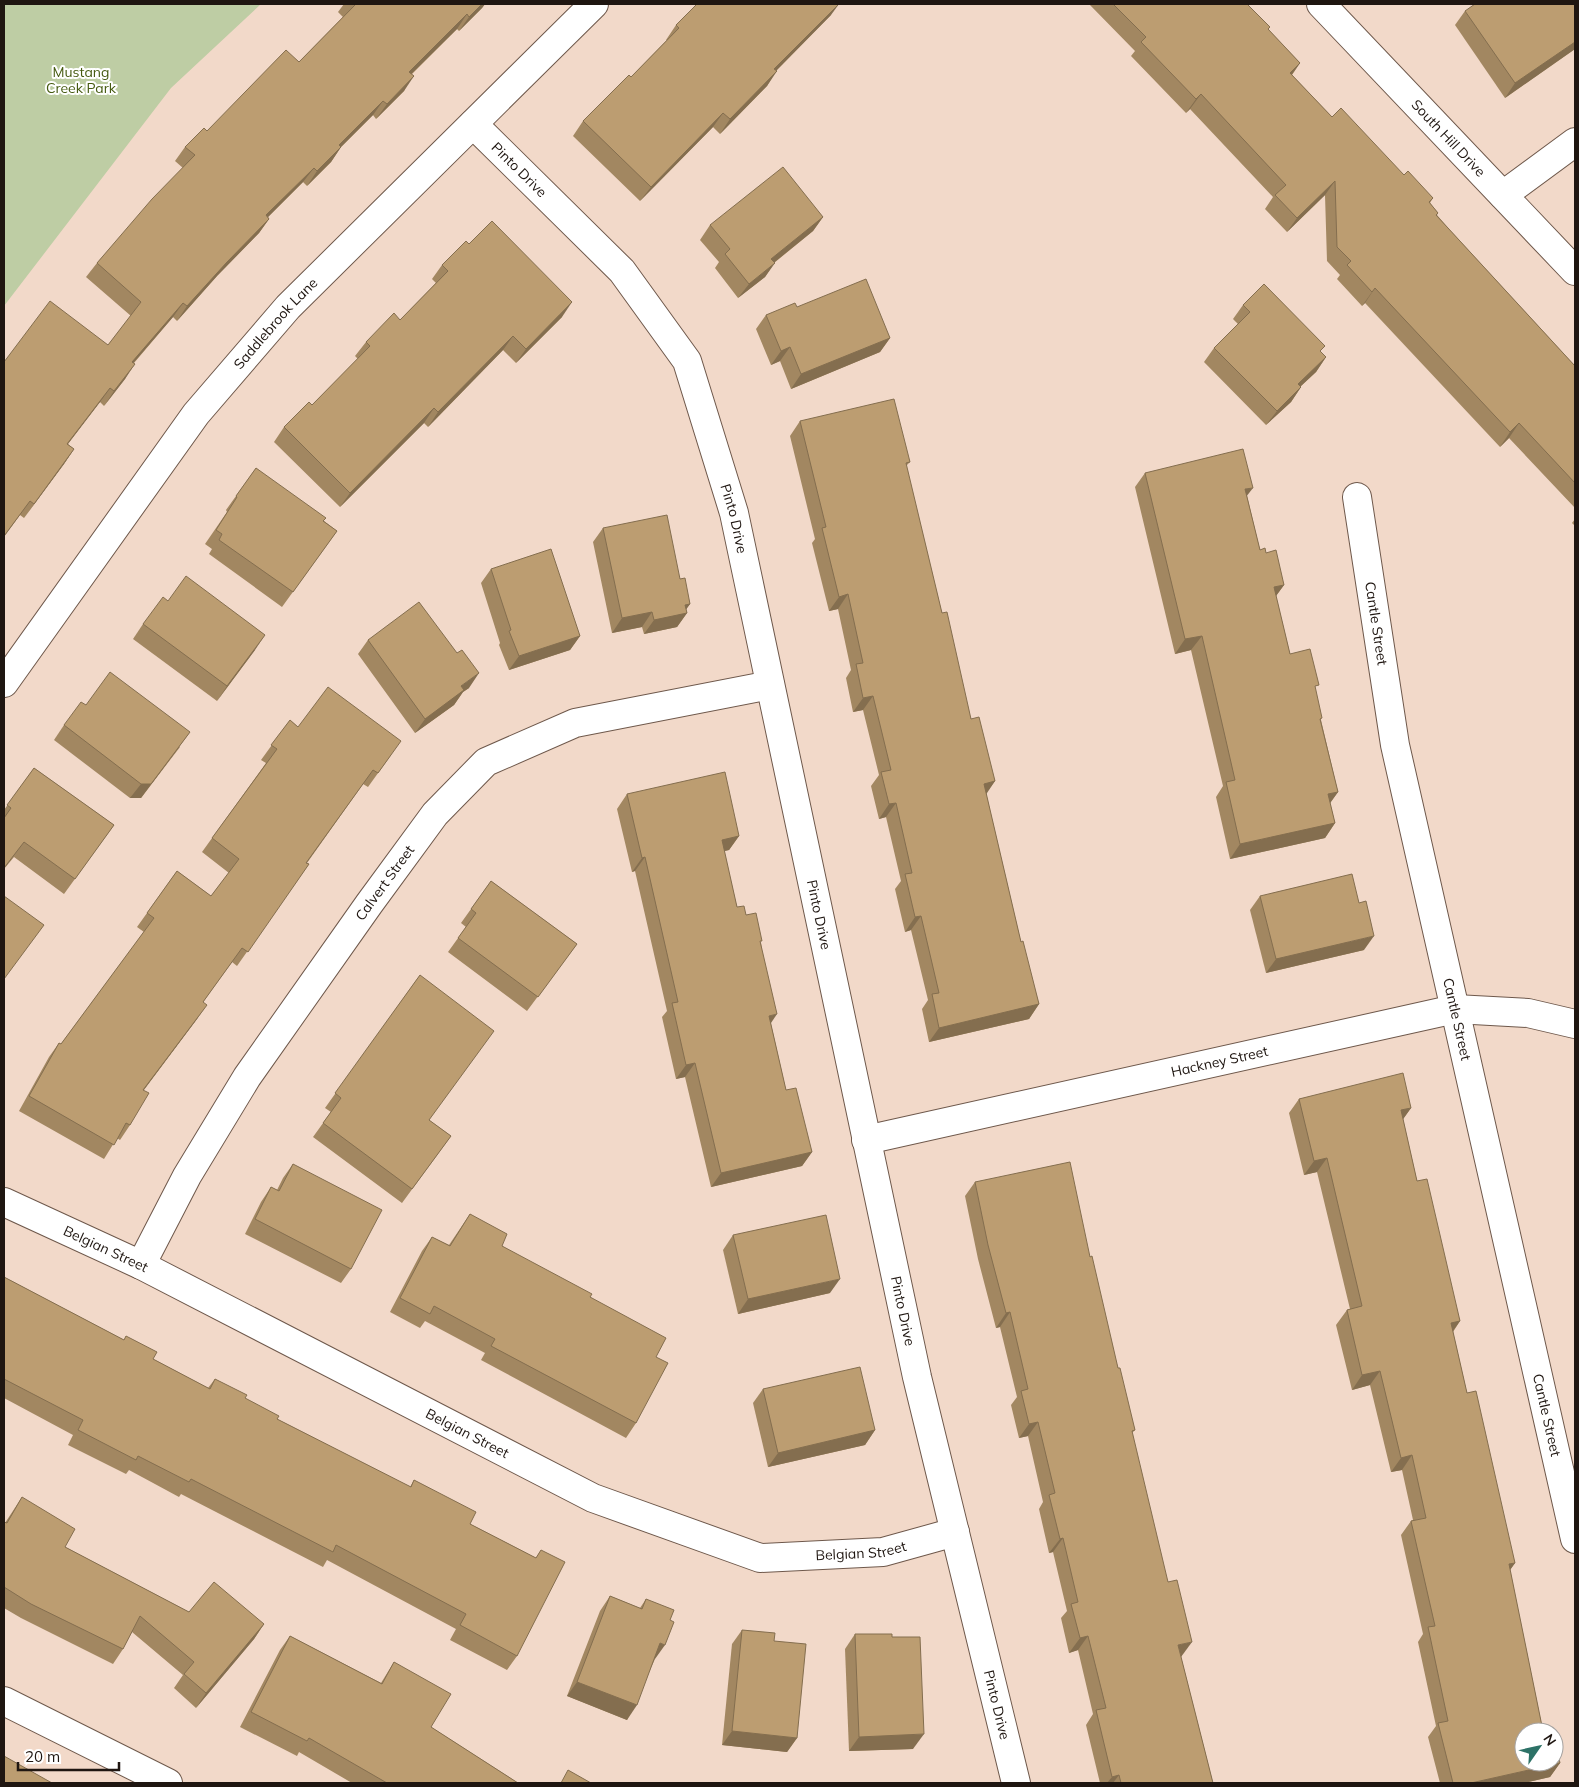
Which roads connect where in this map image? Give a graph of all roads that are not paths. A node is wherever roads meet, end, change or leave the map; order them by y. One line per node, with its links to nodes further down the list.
1 (594, 4): 3 (street, Saddlebrook Lane)
2 (1321, 4): 5 (street, South Hill Drive)
3 (472, 124): 8 (street, Saddlebrook Lane); 9 (street, Pinto Drive)
4 (1575, 142): 5 (street)
5 (1504, 194): 6 (street, South Hill Drive)
6 (1575, 271)
7 (1357, 497): 10 (street, Cantle Street)
8 (4, 684)
9 (770, 685): 12 (street, Pinto Drive); 14 (street, Calvert Street)
10 (1455, 1009): 11 (street, Hackney Street); 12 (street, Hackney Street); 16 (street, Cantle Street)
11 (1575, 1024)
12 (866, 1140): 15 (street, Pinto Drive)
13 (4, 1202): 14 (street, Belgian Street)
14 (141, 1265): 15 (street, Belgian Street)
15 (955, 1532): 19 (street, Pinto Drive)
16 (1575, 1539)
17 (4, 1701): 18 (street)
18 (168, 1783)
19 (1016, 1783)

